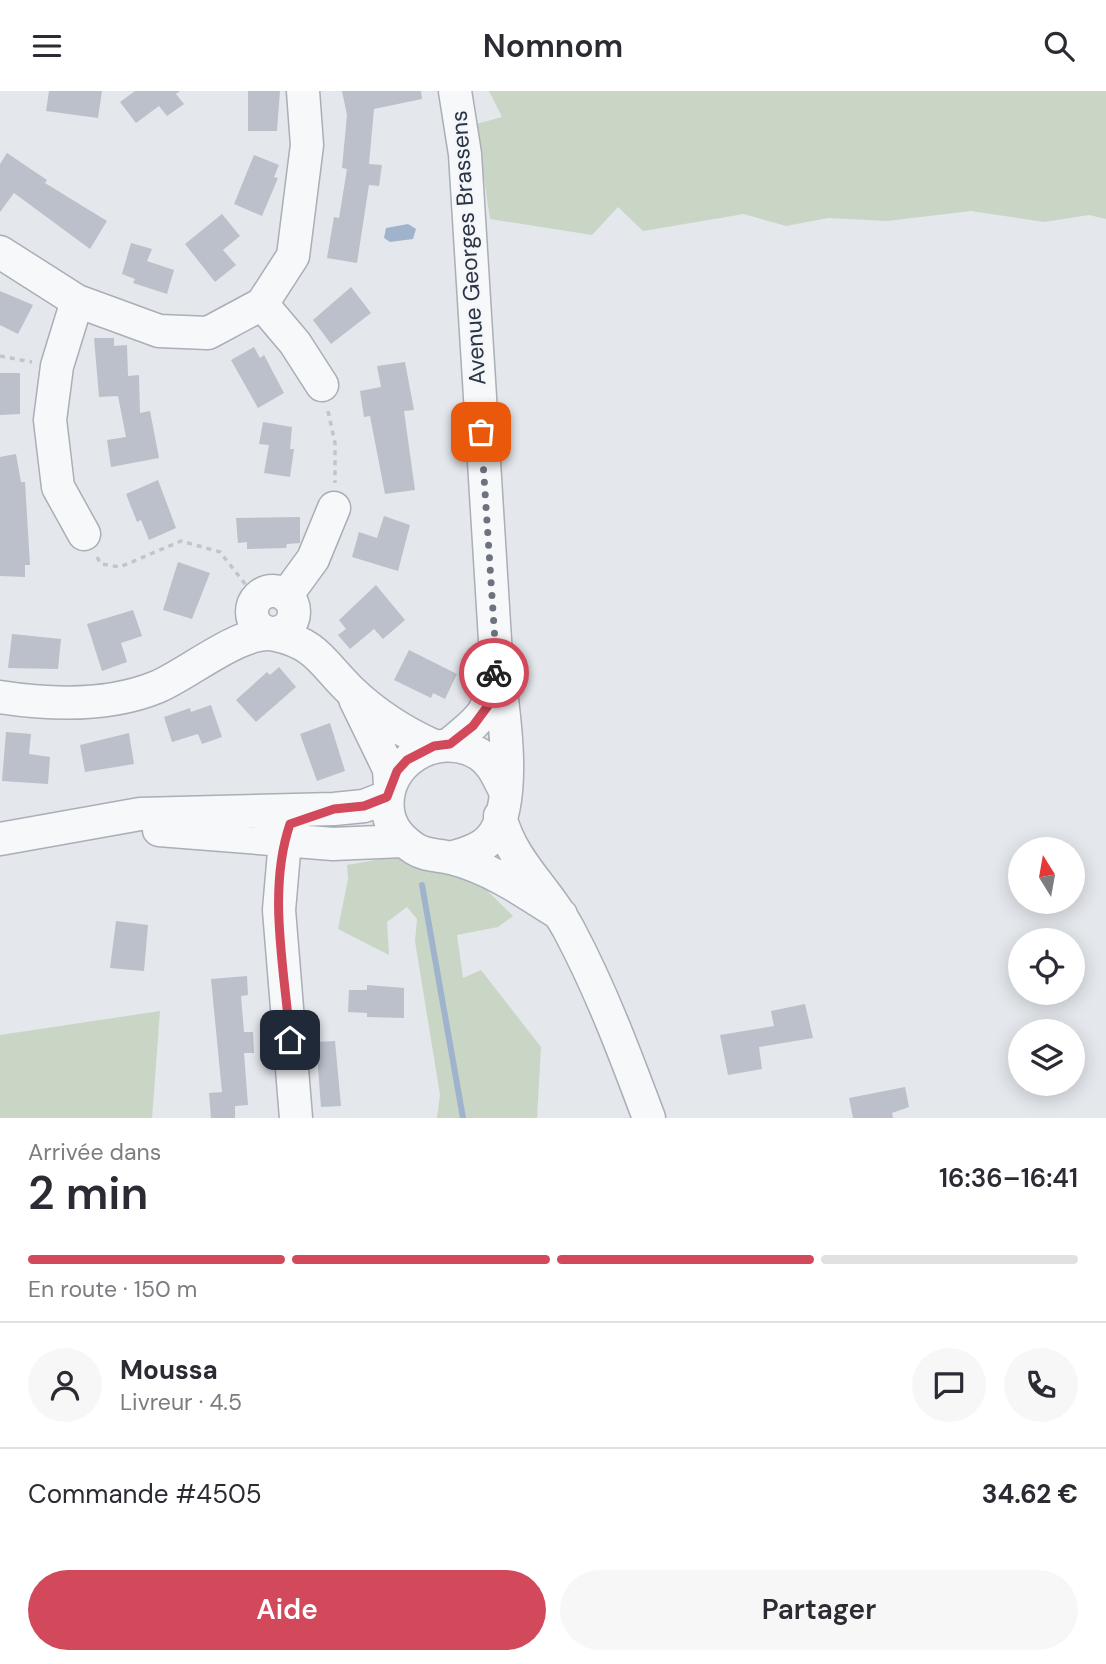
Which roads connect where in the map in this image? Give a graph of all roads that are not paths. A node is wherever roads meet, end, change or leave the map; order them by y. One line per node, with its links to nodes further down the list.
1 (303, 91): 5 (street)
2 (455, 91): 10 (street, Avenue Georges Brassens)
3 (0, 252): 4 (street)
4 (77, 301): 5 (street); 8 (street)
5 (262, 304): 6 (street)
6 (322, 385)
7 (334, 507): 9 (street)
8 (84, 534)
9 (272, 597)
10 (496, 656): 13 (street, Avenue Georges Brassens); 15 (street, Avenue Georges Brassens)
11 (352, 692): 12 (street); 13 (street); 14 (street)
12 (0, 697)
13 (442, 745): 14 (street); 15 (street)
14 (389, 792): 16 (street); 20 (street)
15 (502, 802): 21 (street); 22 (street)
16 (334, 809): 17 (street); 19 (street)
17 (56, 829): 18 (street); 19 (street)
18 (0, 839)
19 (285, 841): 20 (street); 23 (street)
20 (403, 841): 21 (street)
21 (450, 858): 22 (street)
22 (561, 915): 24 (street)
23 (296, 1118)
24 (649, 1118)

